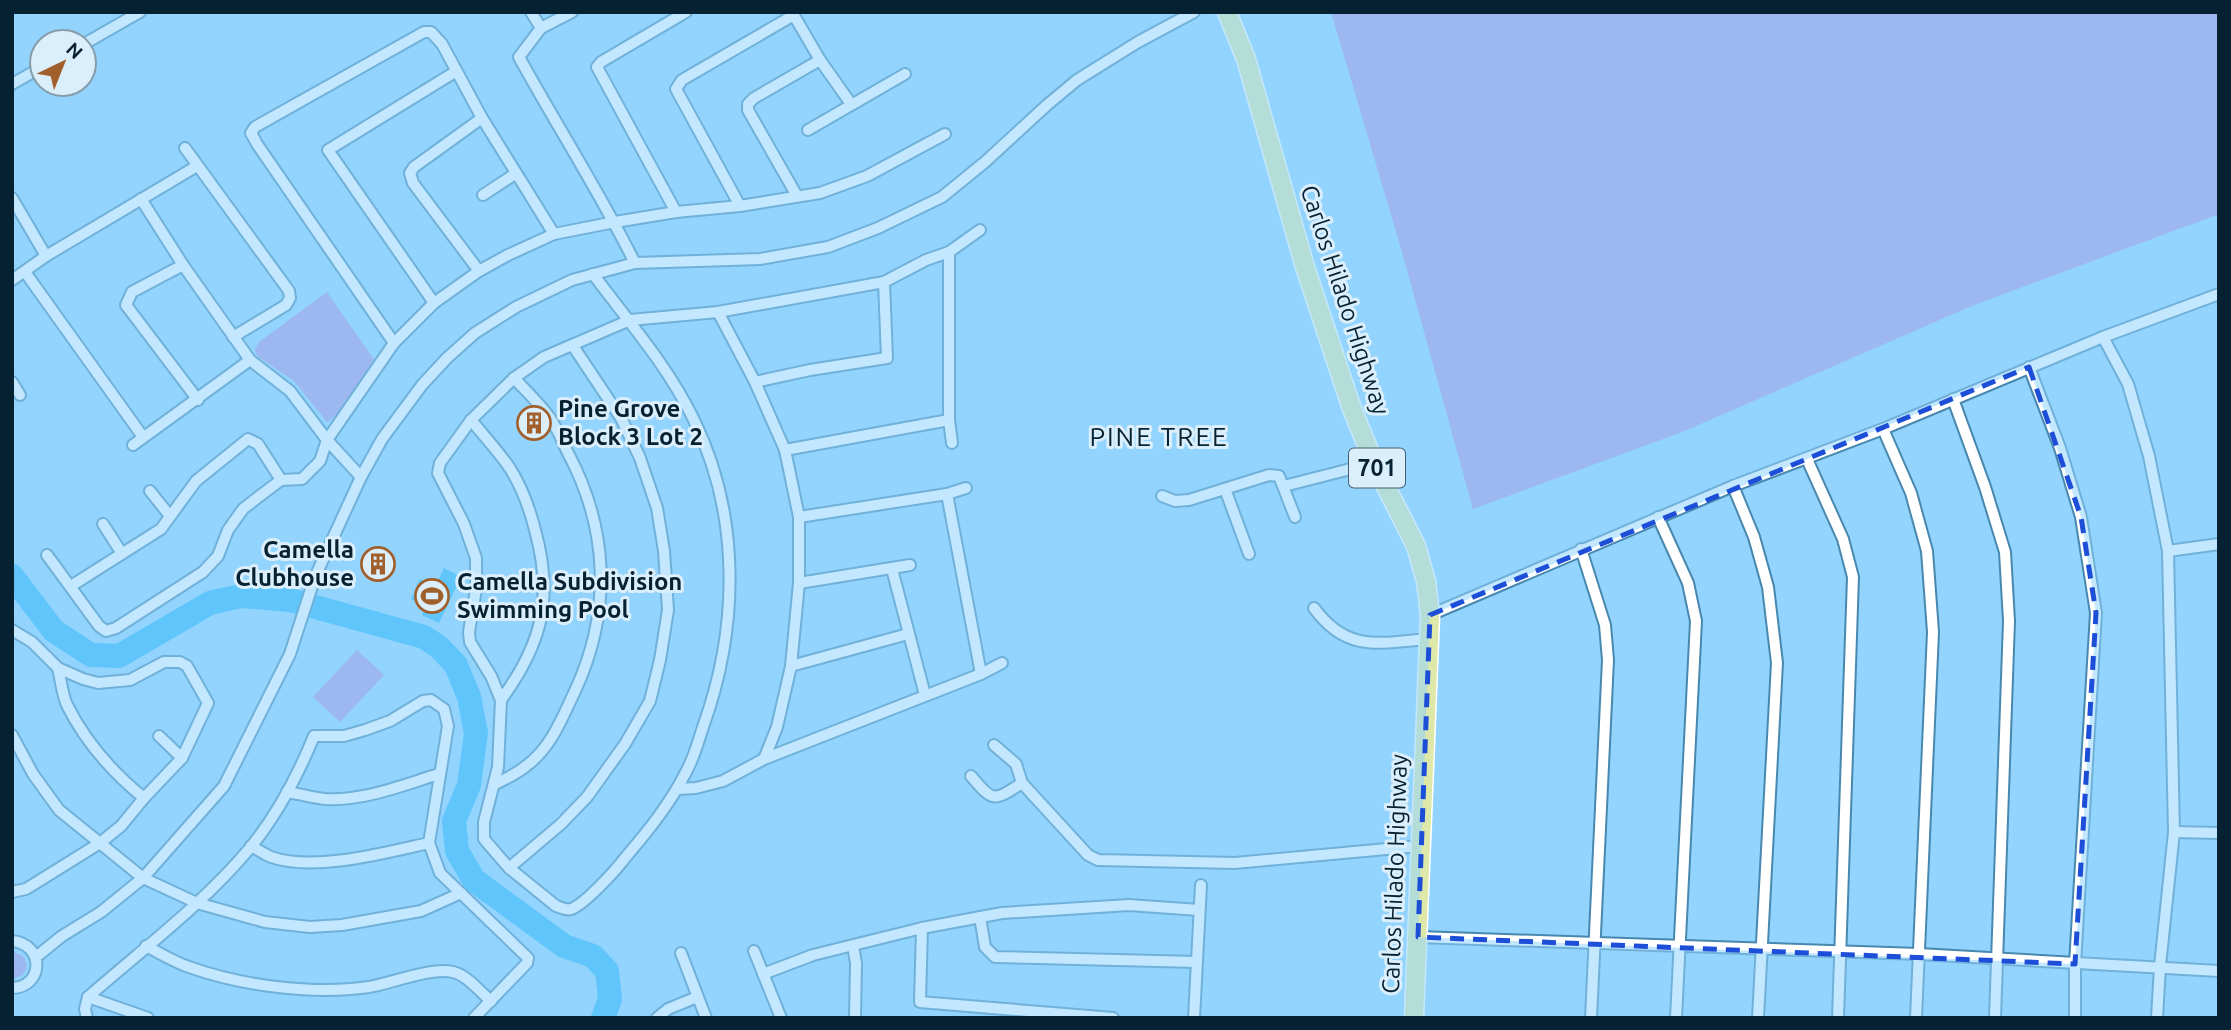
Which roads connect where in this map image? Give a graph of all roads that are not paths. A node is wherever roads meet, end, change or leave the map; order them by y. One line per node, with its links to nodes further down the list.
1 (140, 12): 9 (street)
2 (531, 12): 8 (street)
3 (572, 12): 8 (street)
4 (686, 12): 27 (street)
5 (1194, 12): 33 (street)
6 (1227, 12): 65 (main road, Carlos Hilado Highway / 701)
7 (793, 14): 10 (street); 26 (street)
8 (541, 28): 28 (street)
9 (98, 36)
10 (820, 60): 15 (street); 23 (street)
11 (455, 72): 16 (street); 41 (street); 46 (street)
12 (905, 74): 15 (street)
13 (28, 75): 14 (street)
14 (12, 84)
15 (851, 104): 17 (street)
16 (482, 118): 21 (street); 35 (street)
17 (808, 130)
18 (945, 134): 23 (street)
19 (186, 148): 20 (street)
20 (197, 166): 25 (street); 44 (street)
21 (515, 174): 22 (street); 30 (street)
22 (483, 195)
23 (797, 196): 26 (street)
24 (12, 198): 32 (street)
25 (141, 200): 32 (street); 34 (street)
26 (740, 206): 27 (street)
27 (676, 212): 28 (street)
28 (615, 222): 30 (street); 33 (street)
29 (980, 230): 31 (street)
30 (554, 234): 35 (street)
31 (950, 253): 39 (street); 57 (street)
32 (46, 256): 36 (street)
33 (635, 263): 37 (street)
34 (183, 265): 44 (street); 55 (street)
35 (479, 271): 41 (street)
36 (25, 272): 38 (street); 59 (street)
37 (593, 274): 43 (street); 66 (street)
38 (12, 280)
39 (884, 282): 42 (street); 51 (street)
40 (2219, 294): 45 (street)
41 (434, 303): 46 (street)
42 (718, 312): 43 (street); 51 (street)
43 (630, 320): 47 (street); 110 (street)
44 (233, 337): 48 (street)
45 (2103, 337): 49 (street); 82 (street)
46 (394, 343): 60 (street)
47 (573, 346): 50 (street); 119 (street)
48 (250, 360): 55 (street); 60 (street)
49 (2029, 367): 54 (street); 142 (street)
50 (514, 379): 56 (street); 109 (street)
51 (755, 382): 63 (street)
52 (12, 383): 53 (street)
53 (20, 395)
54 (1953, 399): 58 (street); 140 (street)
55 (198, 400): 59 (street)
56 (471, 420): 100 (street); 100 (street)
57 (949, 420): 61 (street); 63 (street)
58 (1883, 429): 64 (street); 138 (street)
59 (143, 437): 62 (street)
60 (327, 440): 66 (street); 67 (street)
61 (952, 443)
62 (133, 445)
63 (785, 450): 76 (street)
64 (1807, 459): 69 (street); 136 (street)
65 (1374, 463): 68 (street); 91 (main road, Carlos Hilado Highway / 701)
66 (361, 477): 120 (street)
67 (281, 480): 75 (street); 89 (street)
68 (1283, 486): 71 (street); 77 (street)
69 (1733, 486): 78 (street); 134 (street)
70 (966, 488): 73 (street)
71 (1225, 489): 74 (street); 84 (street)
72 (150, 491): 75 (street)
73 (947, 494): 76 (street); 98 (street)
74 (1162, 496)
75 (170, 516): 83 (street)
76 (799, 517): 88 (street)
77 (1295, 517)
78 (1658, 517): 81 (street); 133 (street)
79 (103, 524): 83 (street)
80 (2219, 544): 82 (street)
81 (1581, 549): 91 (street); 130 (street)
82 (2168, 551): 113 (street)
83 (121, 552): 89 (street)
84 (1249, 554)
85 (47, 555): 89 (street)
86 (910, 565): 87 (street)
87 (892, 569): 88 (street); 93 (street)
88 (799, 583): 96 (street)
89 (71, 586)
90 (1314, 608): 94 (street)
91 (1430, 615): 94 (main road, Carlos Hilado Highway / 701)
92 (12, 630): 97 (street)
93 (908, 634): 96 (street); 99 (street)
94 (1429, 639): 118 (main road, Carlos Hilado Highway / 701)
95 (1002, 663): 98 (street)
96 (791, 666): 105 (street)
97 (58, 668): 104 (street); 112 (street)
98 (981, 674): 99 (street)
99 (925, 695): 105 (street)
100 (501, 700): 109 (street)
101 (12, 735): 115 (street)
102 (159, 736): 104 (street)
103 (994, 745): 108 (street)
104 (182, 758): 112 (street)
105 (764, 759): 110 (street)
106 (439, 774): 111 (street); 111 (street); 116 (street)
107 (971, 776): 108 (street)
108 (1021, 783): 118 (street)
109 (494, 785): 119 (street)
110 (677, 789): 119 (street)
111 (287, 792): 117 (street)
112 (144, 798): 115 (street)
113 (2174, 832): 114 (street); 143 (street)
114 (2219, 833)
115 (100, 843): 120 (street); 122 (street)
116 (429, 844): 117 (street); 123 (street)
117 (251, 846): 124 (street)
118 (1419, 846): 128 (main road, Carlos Hilado Highway / 701)
119 (509, 868)
120 (144, 878): 124 (street); 139 (street)
121 (1201, 885): 125 (street)
122 (12, 892)
123 (461, 893): 124 (street); 149 (street)
124 (197, 903): 131 (street)
125 (1199, 910): 126 (street); 141 (street)
126 (980, 917): 127 (street); 141 (street)
127 (922, 928): 132 (street); 157 (street)
128 (1418, 937): 130 (street); 159 (main road, Carlos Hilado Highway / 701)
129 (12, 941): 139 (street)
130 (1595, 945): 133 (street); 160 (street)
131 (146, 946): 147 (street); 149 (street)
132 (853, 946): 145 (street); 156 (street)
133 (1679, 948): 134 (street); 161 (street)
134 (1761, 950): 136 (street); 162 (street)
135 (754, 951): 145 (street)
136 (1840, 952): 138 (street); 163 (street)
137 (681, 953): 148 (street)
138 (1919, 954): 140 (street); 164 (street)
139 (36, 957): 146 (street)
140 (1997, 959): 142 (street); 165 (street)
141 (1197, 962): 158 (street)
142 (2075, 964): 143 (street); 166 (street)
143 (2160, 966): 144 (street); 167 (street)
144 (2219, 971)
145 (763, 974): 155 (street)
146 (12, 988)
147 (88, 997): 150 (street); 151 (street)
148 (697, 997): 153 (street); 154 (street)
149 (491, 1001): 152 (street)
150 (88, 1018)
151 (148, 1018)
152 (474, 1018)
153 (657, 1018)
154 (706, 1018)
155 (781, 1018)
156 (855, 1018)
157 (1113, 1018)
158 (1194, 1018)
159 (1414, 1018)
160 (1591, 1018)
161 (1676, 1018)
162 (1758, 1018)
163 (1838, 1018)
164 (1916, 1018)
165 (1995, 1018)
166 (2075, 1018)
167 (2157, 1018)

